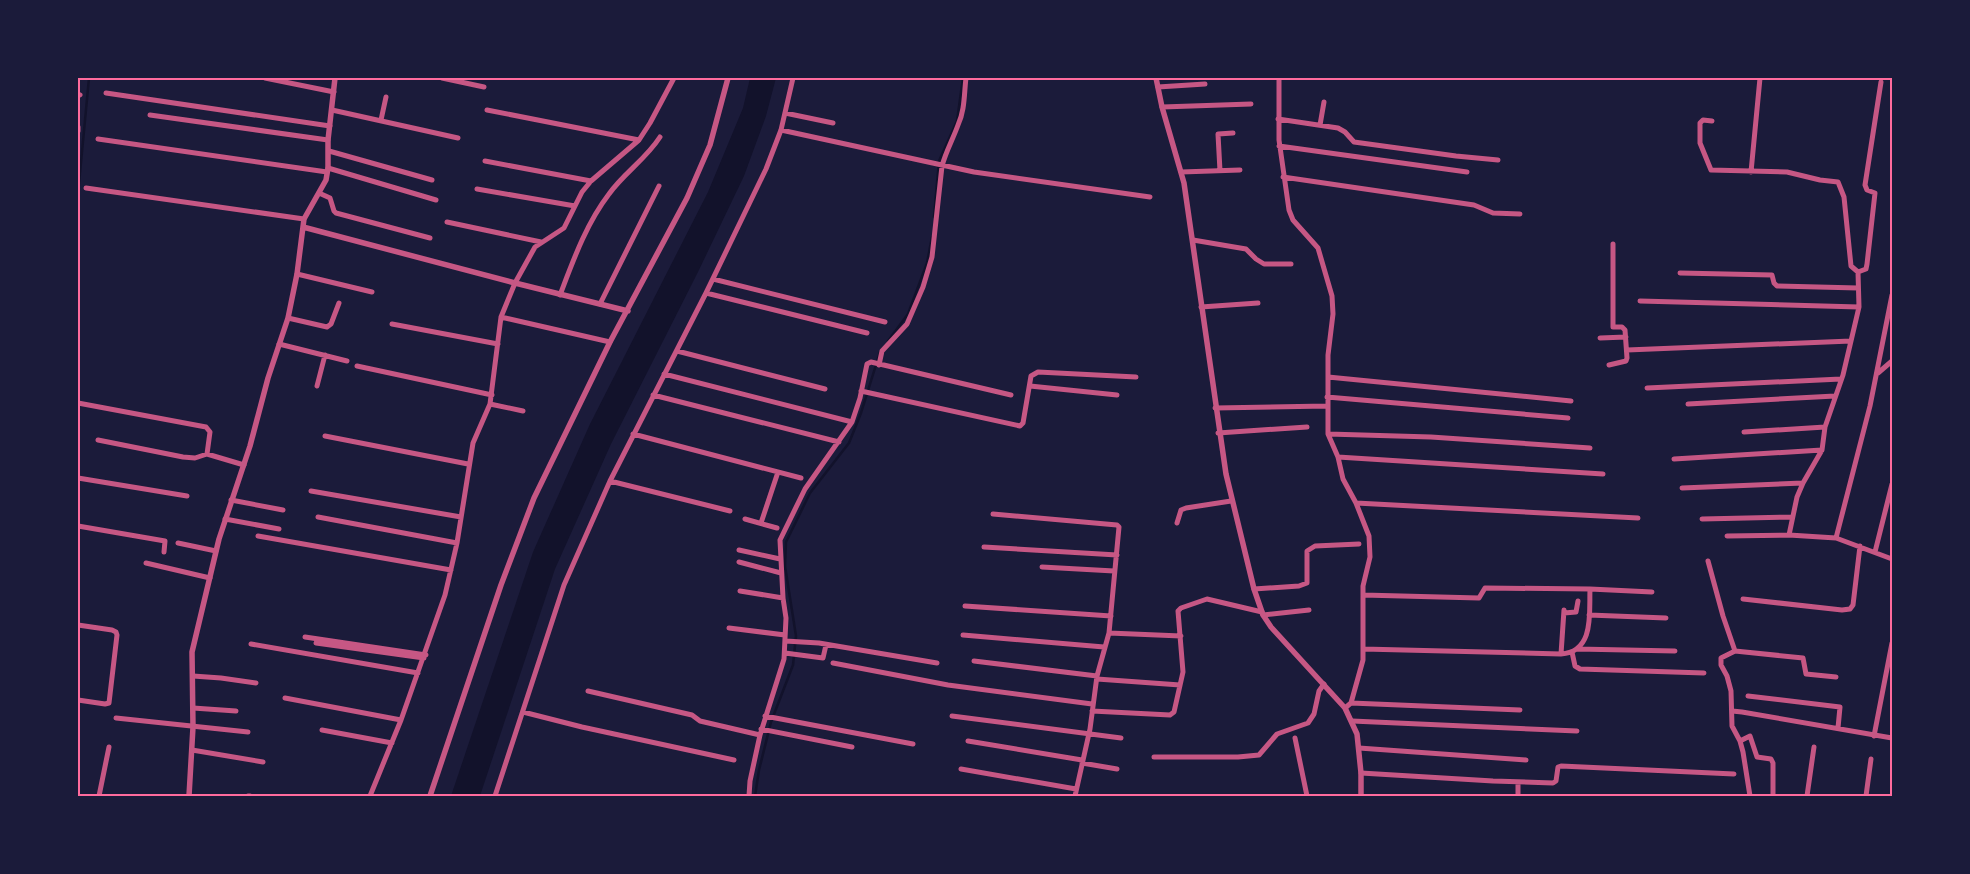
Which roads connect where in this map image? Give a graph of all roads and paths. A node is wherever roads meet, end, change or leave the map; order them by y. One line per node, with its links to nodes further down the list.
1 (265, 78): 15 (street)
2 (335, 78): 15 (street)
3 (442, 78): 13 (street)
4 (674, 78): 39 (street)
5 (728, 78): 86 (street)
6 (793, 78): 23 (street)
7 (966, 78): 44 (street)
8 (1156, 78): 14 (street)
9 (1279, 78): 25 (street)
10 (1760, 78): 50 (street)
11 (1881, 82): 70 (street)
12 (1205, 84): 14 (street)
13 (484, 87)
14 (1158, 87): 20 (street)
15 (334, 92): 21 (street)
16 (106, 93): 31 (street)
17 (386, 98): 26 (street)
18 (1324, 102): 29 (street)
19 (1251, 104): 20 (street)
20 (1162, 107): 48 (street)
21 (332, 110): 26 (street); 31 (street)
22 (487, 110): 39 (street)
23 (785, 113): 28 (street); 32 (street)
24 (150, 115): 38 (street)
25 (1278, 119): 29 (street); 40 (street)
26 (381, 120): 36 (street)
27 (1712, 121): 50 (street)
28 (834, 123)
29 (1320, 125): 42 (street)
30 (78, 126): 33 (street)
31 (330, 126): 38 (street)
32 (781, 130): 44 (street); 73 (street)
33 (78, 131)
34 (1233, 134): 46 (street)
35 (660, 137): 78 (street)
36 (458, 138)
37 (98, 139): 45 (street)
38 (328, 140): 41 (street)
39 (639, 140): 53 (street)
40 (1279, 146): 49 (street); 51 (street)
41 (329, 151): 45 (street); 52 (street)
42 (1498, 160)
43 (485, 161): 53 (street)
44 (939, 165): 58 (street); 103 (street)
45 (328, 170): 57 (street); 59 (street)
46 (1220, 170): 47 (street); 48 (street)
47 (1240, 170)
48 (1181, 172): 66 (street)
49 (1466, 172)
50 (1751, 172): 70 (street)
51 (1283, 177): 61 (street); 109 (street)
52 (432, 180)
53 (591, 182): 60 (street)
54 (659, 186): 83 (street)
55 (86, 188): 62 (street)
56 (477, 189): 60 (street)
57 (319, 192): 62 (street); 65 (street)
58 (1150, 197)
59 (436, 200)
60 (575, 206): 67 (street)
61 (1520, 214)
62 (304, 219): 64 (street)
63 (448, 222): 67 (street)
64 (303, 227): 72 (street); 74 (street)
65 (430, 238)
66 (1193, 240): 69 (street); 84 (street)
67 (541, 242): 74 (street)
68 (1613, 244): 93 (street)
69 (1291, 264)
70 (1858, 272): 75 (street)
71 (1680, 273): 75 (street)
72 (297, 274): 76 (street); 88 (street)
73 (713, 279): 77 (street); 89 (street)
74 (515, 283): 78 (street); 87 (street)
75 (1858, 288): 85 (street)
76 (372, 292)
77 (706, 293): 91 (street); 99 (street)
78 (560, 295): 83 (street)
79 (1892, 295): 106 (street)
80 (1640, 301): 85 (street)
81 (338, 303): 88 (street)
82 (1258, 303): 84 (street)
83 (600, 304): 86 (street)
84 (1202, 307): 127 (street)
85 (1859, 307): 94 (street)
86 (628, 311): 95 (street)
87 (501, 317): 95 (street); 97 (street)
88 (288, 318): 96 (street)
89 (885, 322)
90 (392, 324): 97 (street)
91 (867, 333)
92 (1600, 338): 93 (street)
93 (1626, 338): 98 (street)
94 (1851, 341): 98 (street); 110 (street)
95 (610, 342): 297 (street)
96 (279, 344): 100 (street); 146 (street)
97 (498, 344): 116 (street)
98 (1627, 350): 104 (street)
99 (677, 351): 107 (street); 114 (street)
100 (325, 355): 101 (street); 111 (street)
101 (347, 360)
102 (1892, 361): 106 (street)
103 (878, 364): 115 (street); 118 (street)
104 (1609, 365)
105 (357, 366): 116 (street)
106 (1878, 373): 178 (street)
107 (664, 374): 117 (street); 130 (street)
108 (1136, 377): 112 (street)
109 (1328, 377): 121 (street); 122 (street)
110 (1841, 379): 113 (street); 120 (street)
111 (317, 386)
112 (1030, 386): 115 (street); 119 (street)
113 (1647, 388)
114 (825, 389)
115 (865, 392): 130 (street)
116 (492, 395): 124 (street)
117 (653, 395): 135 (street); 139 (street)
118 (1010, 395)
119 (1117, 395)
120 (1835, 396): 125 (street); 131 (street)
121 (1327, 397): 126 (street); 129 (street)
122 (1571, 401)
123 (78, 404): 142 (street)
124 (490, 404): 128 (street); 145 (street)
125 (1688, 404)
126 (1326, 406): 127 (street); 136 (street)
127 (1215, 408): 134 (street)
128 (523, 411)
129 (1568, 418)
130 (852, 422): 139 (street)
131 (1825, 427): 133 (street); 141 (street)
132 (1307, 428): 134 (street)
133 (1744, 432)
134 (1218, 433): 158 (street)
135 (634, 434): 147 (street); 151 (street)
136 (1328, 434): 140 (street); 143 (street)
137 (325, 436): 145 (street)
138 (98, 440): 142 (street)
139 (839, 442): 189 (street)
140 (1590, 448)
141 (1822, 450): 144 (street); 152 (street)
142 (207, 454): 146 (street)
143 (1338, 457): 148 (street); 159 (street)
144 (1674, 459)
145 (468, 464): 164 (street)
146 (244, 465): 157 (street)
147 (778, 472): 150 (street); 170 (street)
148 (1602, 474)
149 (78, 478): 156 (street)
150 (801, 478)
151 (610, 481): 161 (street); 256 (street)
152 (1803, 483): 154 (street); 165 (street)
153 (1892, 484): 187 (street)
154 (1682, 488)
155 (311, 491): 164 (street)
156 (187, 496)
157 (231, 500): 160 (street); 168 (street)
158 (1232, 501): 171 (street); 199 (street)
159 (1356, 503): 167 (street); 203 (street)
160 (283, 510)
161 (730, 511)
162 (993, 514): 188 (street)
163 (318, 517): 179 (street)
164 (461, 517): 179 (street)
165 (1792, 517): 169 (street); 175 (street)
166 (745, 518): 170 (street)
167 (1638, 518)
168 (225, 519): 173 (street); 185 (street)
169 (1702, 519)
170 (760, 523): 174 (street)
171 (1177, 523)
172 (78, 526): 186 (street)
173 (279, 528)
174 (776, 528)
175 (1789, 535): 177 (street); 178 (street)
176 (258, 536): 195 (street)
177 (1727, 536)
178 (1836, 538): 182 (street)
179 (457, 543): 195 (street)
180 (178, 544): 185 (street)
181 (1359, 544): 199 (street)
182 (1860, 546): 187 (street); 205 (street)
183 (984, 547): 188 (street)
184 (739, 550): 189 (street)
185 (216, 551): 198 (street)
186 (164, 552)
187 (1875, 552): 190 (street)
188 (1117, 555): 196 (street)
189 (780, 559): 197 (street)
190 (1892, 559)
191 (1708, 561): 229 (street)
192 (739, 562): 197 (street)
193 (146, 563): 198 (street)
194 (1042, 567): 196 (street)
195 (451, 570): 232 (street)
196 (1114, 571): 211 (street)
197 (781, 573): 204 (street)
198 (210, 578): 238 (street)
199 (1254, 589): 209 (street)
200 (1590, 589): 202 (street); 203 (street); 210 (street)
201 (740, 591): 204 (street)
202 (1652, 592)
203 (1363, 595): 226 (street)
204 (783, 598): 216 (street)
205 (1742, 599)
206 (1578, 601): 231 (street)
207 (965, 606): 211 (street)
208 (1309, 610): 209 (street)
209 (1262, 614): 218 (street); 242 (street)
210 (1589, 615): 212 (street); 227 (street)
211 (1111, 616): 215 (street)
212 (1666, 618)
213 (78, 625): 247 (street)
214 (729, 628): 216 (street)
215 (1109, 633): 218 (street); 225 (street)
216 (786, 635): 220 (street)
217 (963, 635): 225 (street)
218 (1181, 636): 243 (street)
219 (305, 637): 232 (street)
220 (787, 641): 224 (street); 230 (street)
221 (316, 643): 232 (street)
222 (1892, 643): 269 (street)
223 (251, 644): 236 (street)
224 (826, 644): 230 (street); 235 (street)
225 (1104, 647): 240 (street)
226 (1363, 649): 231 (street); 248 (street)
227 (1575, 651): 228 (street); 231 (street); 237 (street)
228 (1675, 651)
229 (1735, 651): 239 (street); 255 (street)
230 (787, 653): 258 (street)
231 (1561, 654)
232 (425, 656): 236 (street)
233 (974, 661): 240 (street)
234 (834, 663): 249 (street)
235 (937, 663)
236 (418, 673): 260 (street)
237 (1704, 673)
238 (193, 676): 241 (street); 250 (street)
239 (1836, 677)
240 (1097, 678): 243 (street); 249 (street)
241 (256, 683)
242 (1324, 684): 251 (street); 282 (street)
243 (1180, 685): 254 (street)
244 (588, 691): 265 (street)
245 (1748, 696): 263 (street)
246 (285, 698): 260 (street)
247 (78, 700)
248 (1351, 703): 251 (street); 252 (street)
249 (1092, 704): 254 (street)
250 (193, 708): 253 (street); 262 (street)
251 (1345, 708): 261 (street)
252 (1520, 710)
253 (236, 711)
254 (1092, 711): 268 (street)
255 (1732, 711): 263 (street); 274 (street)
256 (523, 712): 284 (street); 298 (street)
257 (952, 716): 268 (street)
258 (767, 717): 265 (street); 276 (street)
259 (116, 718): 262 (street)
260 (402, 720): 275 (street)
261 (1352, 721): 266 (street); 279 (street)
262 (193, 727): 267 (street); 281 (street)
263 (1838, 728): 269 (street)
264 (322, 730): 275 (street)
265 (764, 731): 278 (street); 299 (street)
266 (1577, 731)
267 (248, 732)
268 (1089, 734): 270 (street); 286 (street)
269 (1874, 736): 272 (street)
270 (1121, 738)
271 (1295, 738): 301 (street)
272 (1892, 738)
273 (968, 741): 286 (street)
274 (1740, 741): 304 (street); 305 (street)
275 (392, 744): 296 (street)
276 (913, 744)
277 (109, 748): 294 (street)
278 (852, 748)
279 (1359, 748): 285 (street); 290 (street)
280 (1814, 748): 306 (street)
281 (192, 750): 287 (street); 295 (street)
282 (1154, 757)
283 (1871, 759): 307 (street)
284 (734, 760)
285 (1526, 760)
286 (1082, 761): 289 (street); 293 (street)
287 (263, 762)
288 (961, 769): 293 (street)
289 (1117, 769)
290 (1361, 773): 292 (street); 302 (street)
291 (1734, 774): 292 (street)
292 (1518, 782): 303 (street)
293 (1076, 789): 300 (street)
294 (99, 796)
295 (189, 796)
296 (370, 796)
297 (430, 796)
298 (495, 796)
299 (749, 796)
300 (1075, 796)
301 (1306, 796)
302 (1361, 796)
303 (1518, 796)
304 (1750, 796)
305 (1773, 796)
306 (1807, 796)
307 (1866, 796)

